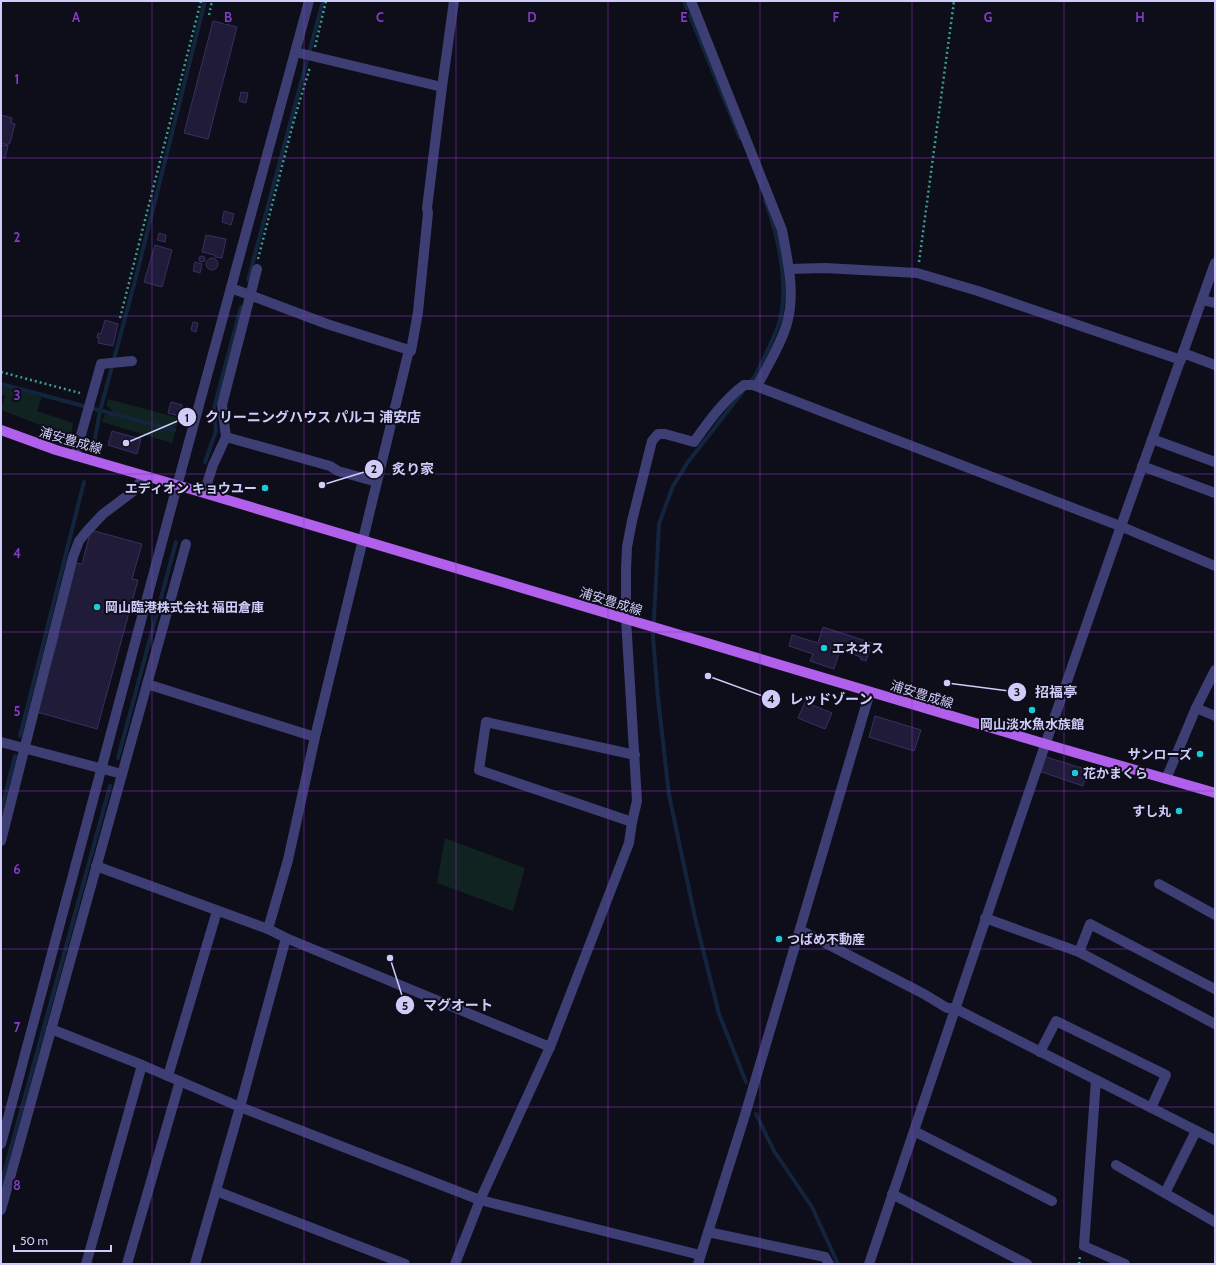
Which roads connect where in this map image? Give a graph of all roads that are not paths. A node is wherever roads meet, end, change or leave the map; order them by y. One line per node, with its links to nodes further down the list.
1 (309, 1): 4 (street)
2 (454, 1): 5 (street)
3 (691, 1): 7 (street)
4 (295, 52): 5 (street); 10 (street)
5 (442, 87): 14 (street)
6 (1215, 263): 9 (street)
7 (789, 269): 15 (street); 18 (street)
8 (257, 270): 11 (street)
9 (1213, 276): 12 (street)
10 (231, 288): 11 (street); 27 (street)
11 (251, 296): 14 (street); 20 (street)
12 (1202, 300): 13 (street); 15 (street)
13 (1215, 303)
14 (409, 350): 26 (street)
15 (1182, 356): 17 (street); 21 (street)
16 (132, 361): 22 (street)
17 (1215, 365)
18 (752, 385): 30 (street); 34 (street)
19 (1, 430): 22 (main road, 浦安豊成線)
20 (226, 437): 26 (street); 28 (street)
21 (1152, 439): 23 (street); 24 (street)
22 (75, 456): 25 (main road, 浦安豊成線)
23 (1215, 462)
24 (1142, 466): 29 (street); 30 (street)
25 (144, 476): 27 (main road, 浦安豊成線); 43 (street)
26 (378, 482): 31 (street)
27 (177, 486): 28 (main road, 浦安豊成線); 45 (street)
28 (204, 493): 31 (main road, 浦安豊成線)
29 (1215, 493)
30 (1120, 526): 33 (street); 42 (street)
31 (363, 540): 34 (main road, 浦安豊成線); 40 (street)
32 (186, 544): 36 (street)
33 (1215, 566)
34 (626, 619): 37 (main road, 浦安豊成線); 44 (street)
35 (1215, 670): 38 (street)
36 (147, 684): 40 (street); 46 (street)
37 (870, 692): 42 (main road, 浦安豊成線); 57 (street)
38 (1196, 708): 39 (street); 47 (street)
39 (1215, 716)
40 (315, 737): 56 (street)
41 (1, 742): 43 (street)
42 (1045, 744): 47 (main road, 浦安豊成線); 55 (street)
43 (25, 747): 45 (street); 50 (street)
44 (635, 755): 49 (street); 49 (street)
45 (102, 769): 46 (street); 75 (street)
46 (122, 774): 51 (street)
47 (1166, 779): 48 (main road, 浦安豊成線)
48 (1215, 794)
49 (632, 822): 64 (street)
50 (1, 841)
51 (96, 866): 53 (street); 63 (street)
52 (1159, 884): 54 (street)
53 (217, 911): 56 (street); 67 (street)
54 (1215, 914)
55 (985, 918): 59 (street); 61 (street)
56 (268, 929): 58 (street)
57 (800, 930): 61 (street); 84 (street)
58 (286, 938): 64 (street); 70 (street)
59 (1079, 952): 60 (street); 62 (street)
60 (1215, 988)
61 (954, 1008): 65 (street); 72 (street)
62 (1215, 1024)
63 (51, 1029): 66 (street); 82 (street)
64 (550, 1047): 80 (street)
65 (1040, 1052): 68 (street); 71 (street)
66 (142, 1065): 67 (street); 86 (street)
67 (168, 1076): 69 (street)
68 (1096, 1080): 71 (street); 94 (street)
69 (180, 1081): 70 (street); 87 (street)
70 (240, 1107): 77 (street); 80 (street)
71 (1152, 1108): 73 (street)
72 (914, 1131): 79 (street); 81 (street)
73 (1196, 1131): 74 (street); 78 (street)
74 (1215, 1140)
75 (1, 1144)
76 (1116, 1165): 78 (street)
77 (216, 1191): 88 (street); 89 (street)
78 (1165, 1193): 83 (street)
79 (892, 1194): 92 (street); 93 (street)
80 (480, 1200): 85 (street); 90 (street)
81 (1052, 1201)
82 (1, 1210)
83 (1215, 1222)
84 (708, 1232): 85 (street); 91 (street)
85 (699, 1260)
86 (86, 1264)
87 (127, 1264)
88 (195, 1264)
89 (405, 1264)
90 (455, 1264)
91 (828, 1264)
92 (869, 1264)
93 (1027, 1264)
94 (1125, 1264)

